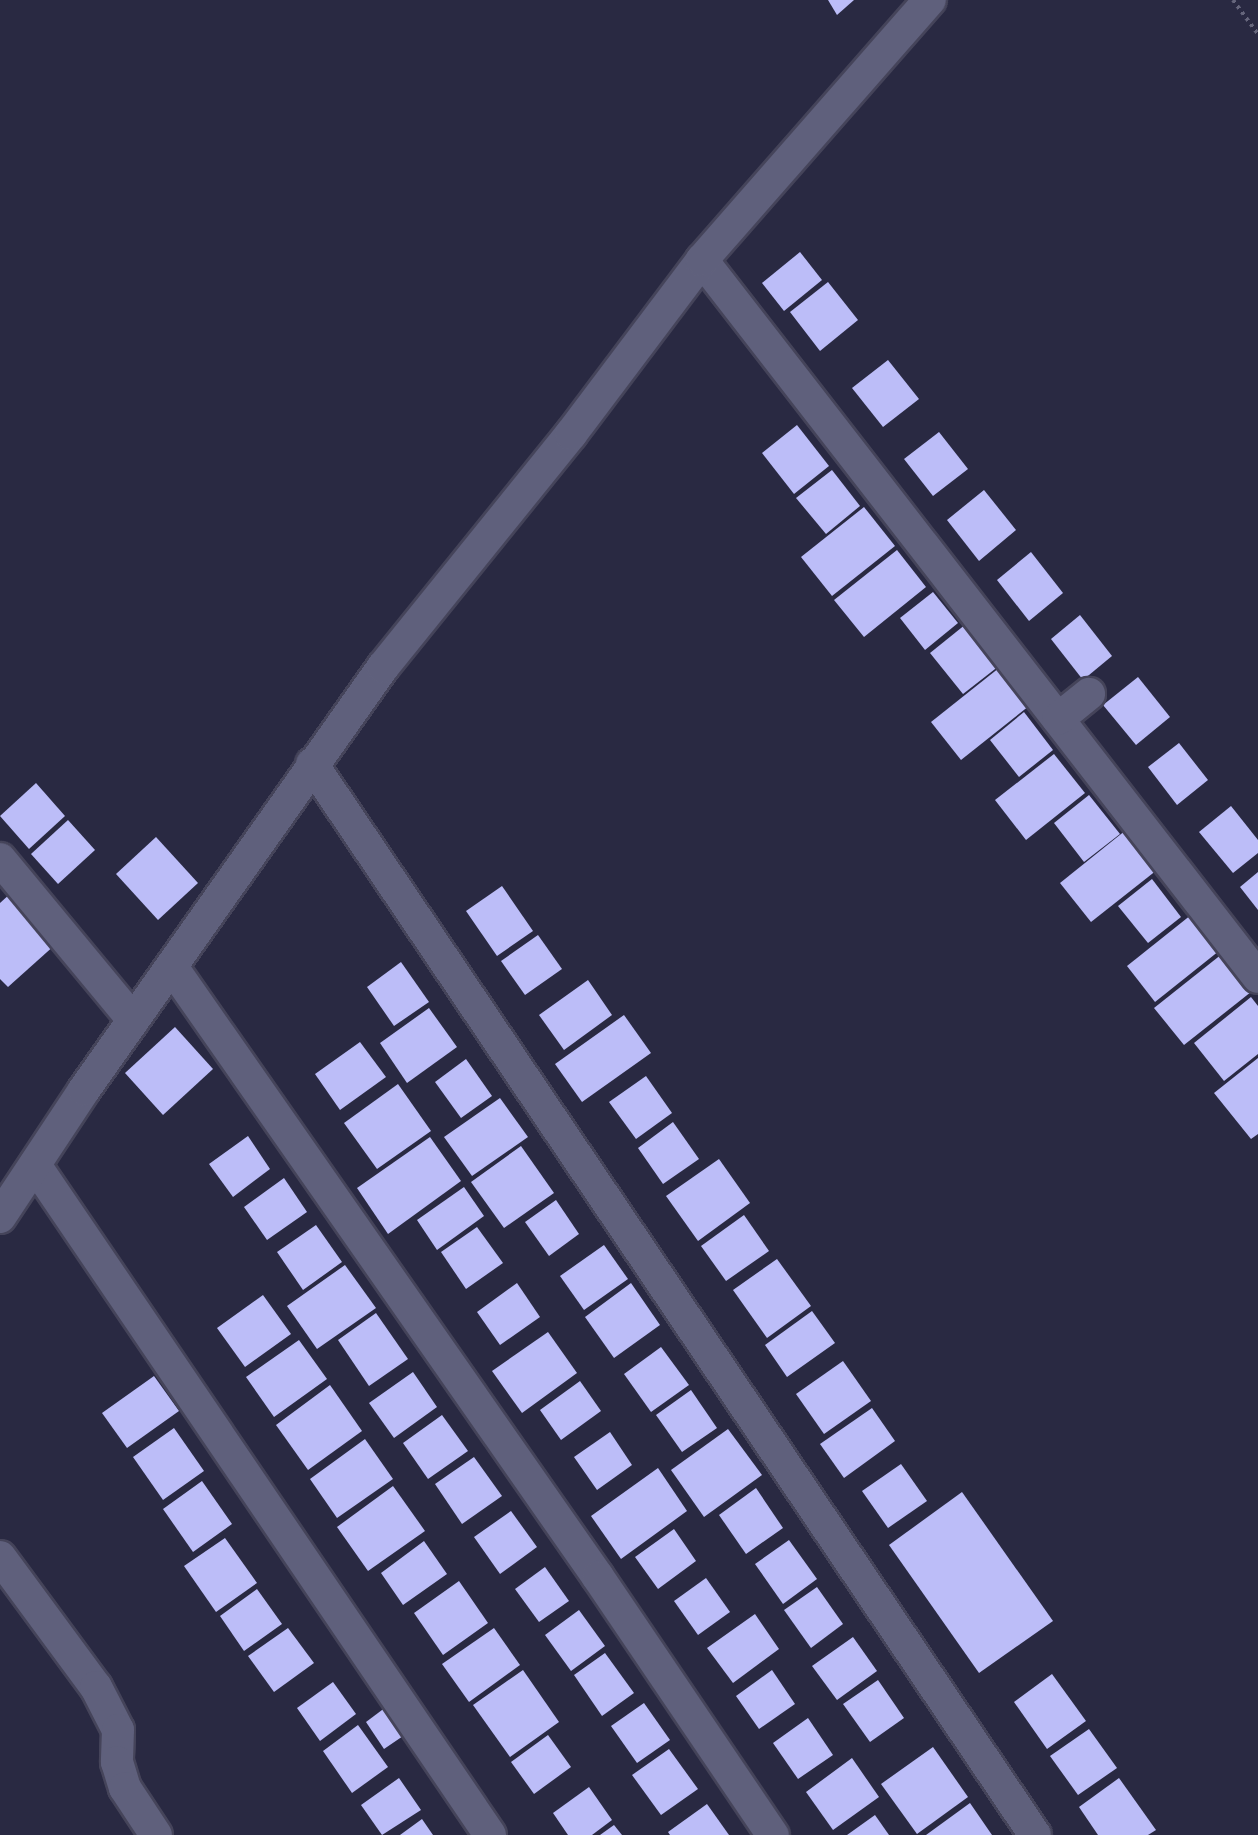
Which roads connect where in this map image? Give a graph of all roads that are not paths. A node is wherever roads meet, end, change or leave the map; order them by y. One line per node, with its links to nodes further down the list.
1 (930, 0): 2 (street)
2 (702, 260): 4 (street); 5 (street)
3 (1089, 694): 4 (street)
4 (1058, 719): 8 (street)
5 (312, 764): 7 (street); 16 (street)
6 (0, 859): 9 (street)
7 (172, 967): 9 (street); 15 (street)
8 (1258, 977)
9 (133, 1020): 10 (street)
10 (35, 1165): 11 (street); 14 (street)
11 (0, 1217)
12 (0, 1557): 13 (street)
13 (156, 1835)
14 (490, 1835)
15 (773, 1835)
16 (1035, 1835)

